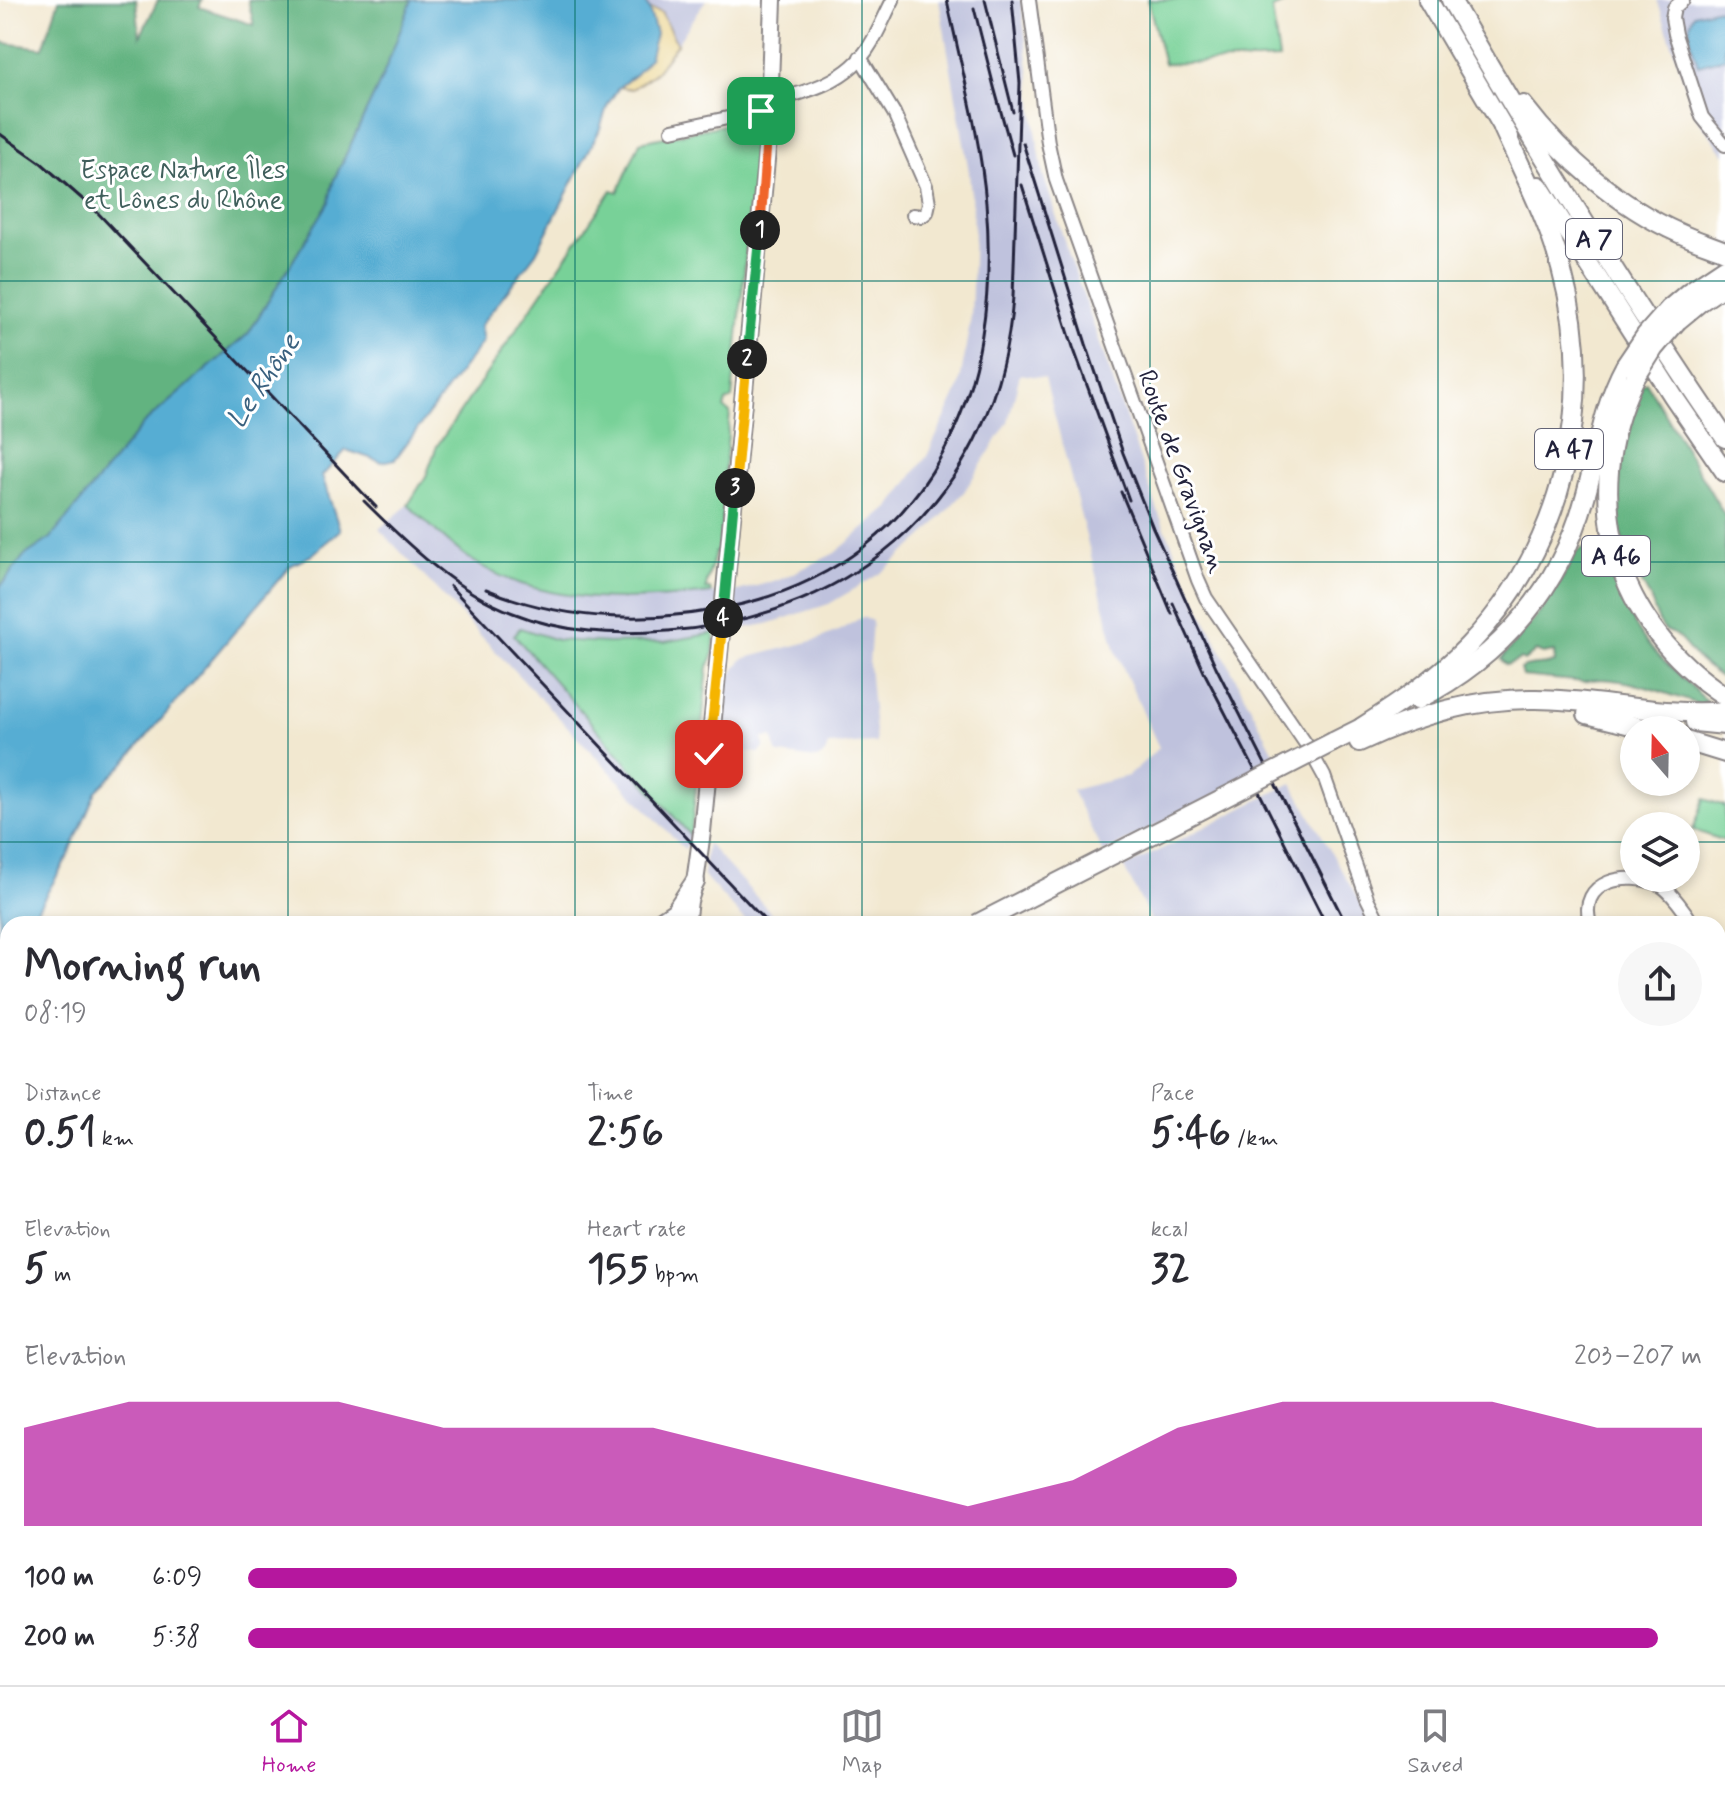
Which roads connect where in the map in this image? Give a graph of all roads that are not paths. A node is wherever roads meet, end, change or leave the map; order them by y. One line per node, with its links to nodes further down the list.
1 (893, 0): 8 (street)
2 (1029, 0): 32 (street, Route de Gravignan)
3 (1428, 0): 10 (highway, A 7)
4 (1451, 0): 7 (highway, A 7)
5 (1683, 0): 12 (street)
6 (776, 3): 9 (main road)
7 (1471, 35): 14 (highway); 17 (highway, A 7)
8 (860, 57): 9 (street); 13 (street)
9 (769, 105): 11 (street); 26 (main road)
10 (1503, 128): 18 (highway, A 7); 22 (highway, A 47)
11 (672, 130)
12 (1725, 145)
13 (913, 215)
14 (1725, 251)
15 (1724, 273): 16 (highway, A 47, bridge)
16 (1630, 373): 20 (highway, A 46); 22 (highway, A 47)
17 (1725, 438)
18 (1725, 472)
19 (1465, 706): 20 (highway, A 47); 21 (highway); 24 (highway, A 47)
20 (1723, 711)
21 (1620, 721)
22 (1362, 727): 24 (highway, A 47)
23 (1700, 745): 25 (highway)
24 (1335, 747): 30 (highway, A 47, bridge); 31 (highway, A 47)
25 (1725, 753)
26 (695, 882): 27 (highway); 28 (main road); 29 (main road)
27 (669, 916)
28 (687, 916)
29 (695, 916)
30 (993, 916)
31 (1016, 916)
32 (1376, 916)
33 (1590, 916): 34 (street)
34 (1687, 916)

